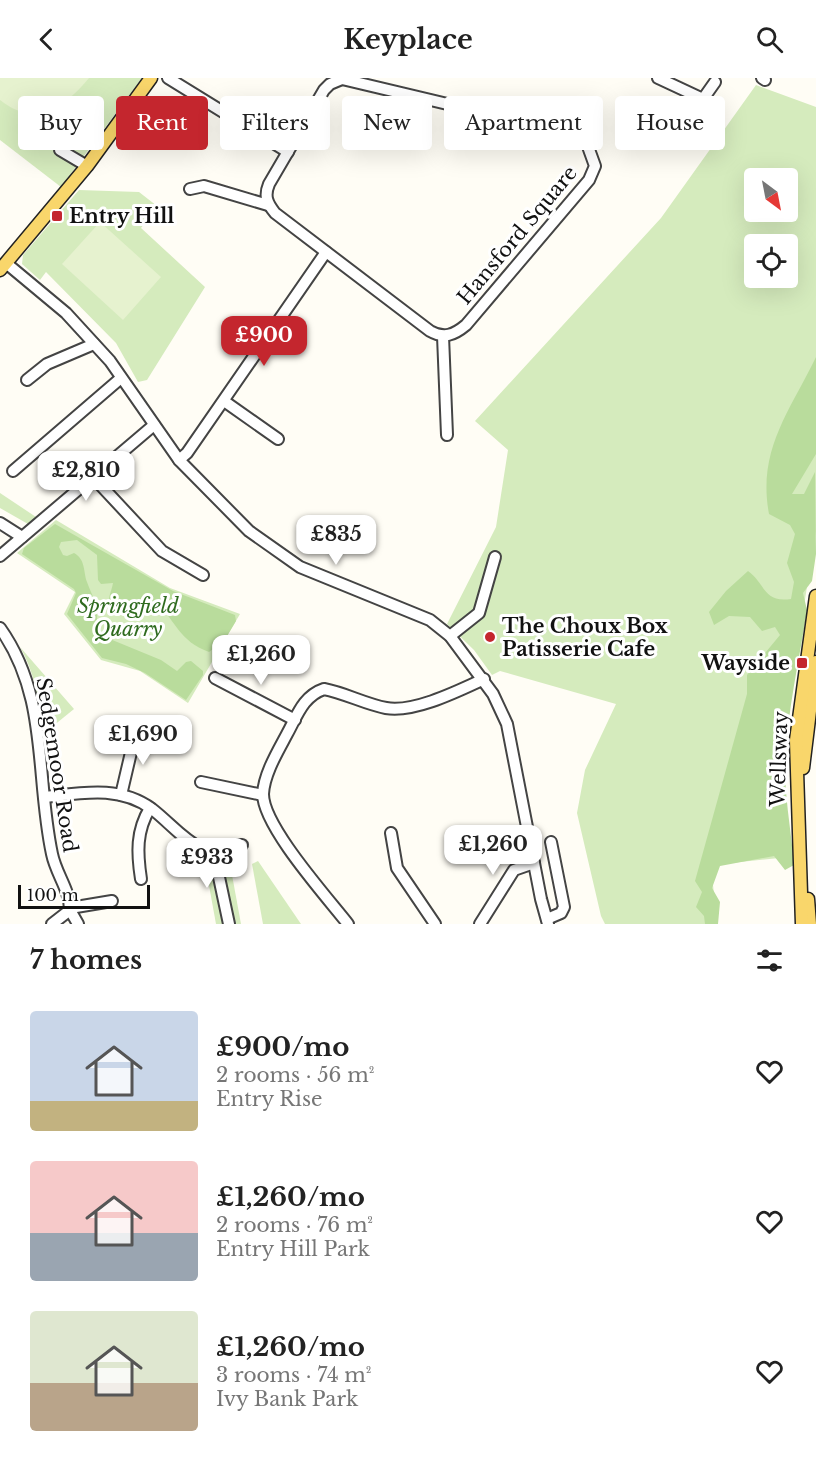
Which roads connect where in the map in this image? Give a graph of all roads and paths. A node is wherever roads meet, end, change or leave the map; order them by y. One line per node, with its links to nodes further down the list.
1 (151, 78): 8 (main road)
2 (168, 78): 7 (street)
3 (658, 78): 5 (street)
4 (331, 81): 7 (street, Hansford Square); 13 (street, Hansford Square)
5 (715, 82)
6 (60, 150): 8 (street)
7 (288, 152): 10 (street, Hansford Square)
8 (87, 166): 12 (main road)
9 (190, 189): 10 (street)
10 (268, 205): 11 (street)
11 (326, 252): 13 (street); 17 (street)
12 (3, 261): 14 (street)
13 (443, 336): 19 (street)
14 (94, 344): 15 (street); 16 (street)
15 (121, 378): 18 (street); 22 (street)
16 (27, 380)
17 (224, 400): 20 (street); 21 (street)
18 (154, 425): 21 (street); 23 (street)
19 (447, 435)
20 (278, 439)
21 (179, 460): 31 (street)
22 (13, 471)
23 (93, 477): 25 (street); 28 (street)
24 (0, 523): 25 (street)
25 (22, 537): 26 (street)
26 (0, 556)
27 (495, 557): 31 (street)
28 (203, 575)
29 (816, 596): 57 (main road, Wellsway)
30 (0, 628): 40 (street, Sedgemoor Road)
31 (450, 636): 34 (street)
32 (816, 662): 58 (main road, Wellsway)
33 (215, 678): 35 (street)
34 (484, 680): 35 (street); 46 (street)
35 (295, 720): 39 (street)
36 (136, 732): 38 (street)
37 (201, 782): 39 (street)
38 (121, 795): 40 (street); 41 (street)
39 (263, 795): 54 (street)
40 (44, 797): 49 (street, Sedgemoor Road)
41 (150, 808): 45 (street); 47 (street)
42 (392, 833): 55 (street)
43 (551, 842): 50 (street)
44 (242, 845): 45 (street)
45 (213, 849): 53 (street)
46 (534, 863): 50 (street); 56 (street)
47 (141, 879)
48 (112, 901): 49 (street)
49 (70, 909): 51 (street); 52 (street, Sedgemoor Road)
50 (548, 921)
51 (52, 924)
52 (78, 924)
53 (229, 924)
54 (348, 924)
55 (435, 924)
56 (480, 924)
57 (802, 924)
58 (810, 924)

